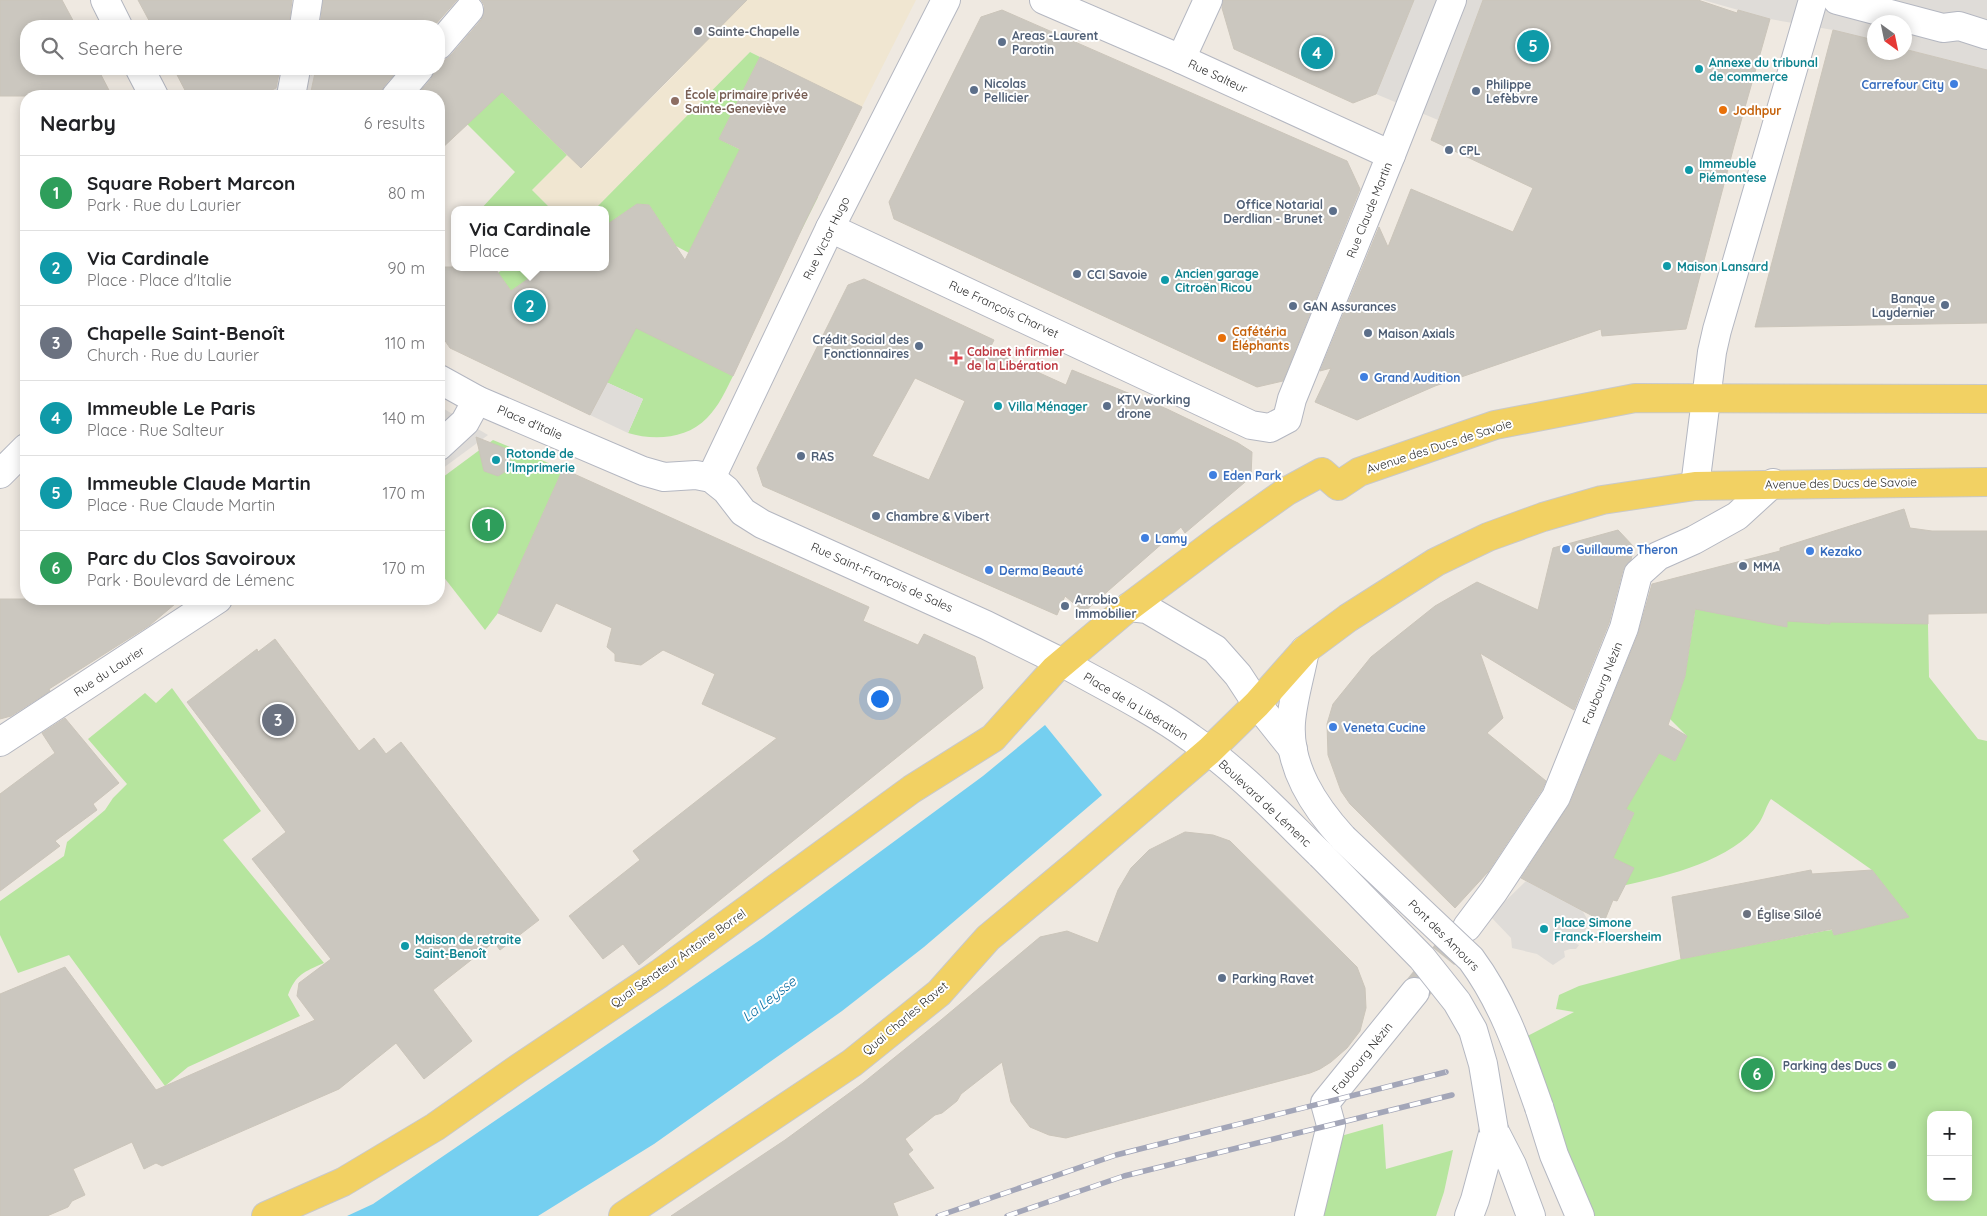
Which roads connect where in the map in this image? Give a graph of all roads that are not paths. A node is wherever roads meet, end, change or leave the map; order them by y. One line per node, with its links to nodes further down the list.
1 (105, 0): 10 (street)
2 (308, 0): 11 (street)
3 (946, 0): 22 (street, Rue Victor Hugo)
4 (1044, 0): 14 (street, Rue Salteur)
5 (1208, 0): 14 (street)
6 (1452, 0): 21 (street, Rue Claude Martin)
7 (1813, 0): 24 (street)
8 (1837, 0): 12 (street)
9 (469, 10): 13 (street)
10 (115, 20)
11 (305, 20)
12 (1987, 35)
13 (445, 38)
14 (1181, 59): 21 (street, Rue Salteur)
15 (143, 75): 18 (street)
16 (295, 75): 19 (street)
17 (414, 75): 20 (street)
18 (151, 90)
19 (292, 90)
20 (401, 90)
21 (1391, 155): 27 (street, Rue Claude Martin)
22 (830, 228): 27 (street, Rue François Charvet); 31 (street, Rue Victor Hugo)
23 (445, 381): 25 (street, Place d'Italie)
24 (1706, 398): 26 (main road, Avenue des Ducs de Savoie); 34 (street); 35 (main road, Avenue des Ducs de Savoie)
25 (477, 400): 28 (street); 31 (street, Place d'Italie)
26 (1987, 400)
27 (1287, 419)
28 (445, 440)
29 (20, 454): 30 (street)
30 (0, 474)
31 (711, 478): 38 (street, Rue Saint-François de Sales)
32 (1987, 482): 33 (main road, Avenue des Ducs de Savoie)
33 (1773, 483): 34 (main road, Avenue des Ducs de Savoie); 43 (street, Faubourg Nézin)
34 (1695, 486): 37 (main road, Avenue des Ducs de Savoie)
35 (1129, 606): 38 (main road, Avenue des Ducs de Savoie); 39 (street)
36 (188, 607): 40 (street, Rue du Laurier)
37 (1305, 650): 39 (main road, Avenue des Ducs de Savoie); 41 (street)
38 (1063, 663): 42 (street, Place de la Libération); 47 (main road, Quai Sénateur Antoine Borrel)
39 (1257, 704): 41 (street); 42 (main road, Avenue des Ducs de Savoie)
40 (0, 742)
41 (1293, 749): 46 (street, Pont des Amours, bridge)
42 (1209, 751): 45 (street, Boulevard de Lémenc, bridge); 48 (main road, Quai Charles Ravet)
43 (1467, 926)
44 (1415, 992): 49 (street, Faubourg Nézin)
45 (1494, 1130): 50 (street); 51 (street)
46 (1572, 1211)
47 (266, 1216)
48 (623, 1216)
49 (1309, 1216)
50 (1469, 1216)
51 (1531, 1216)

